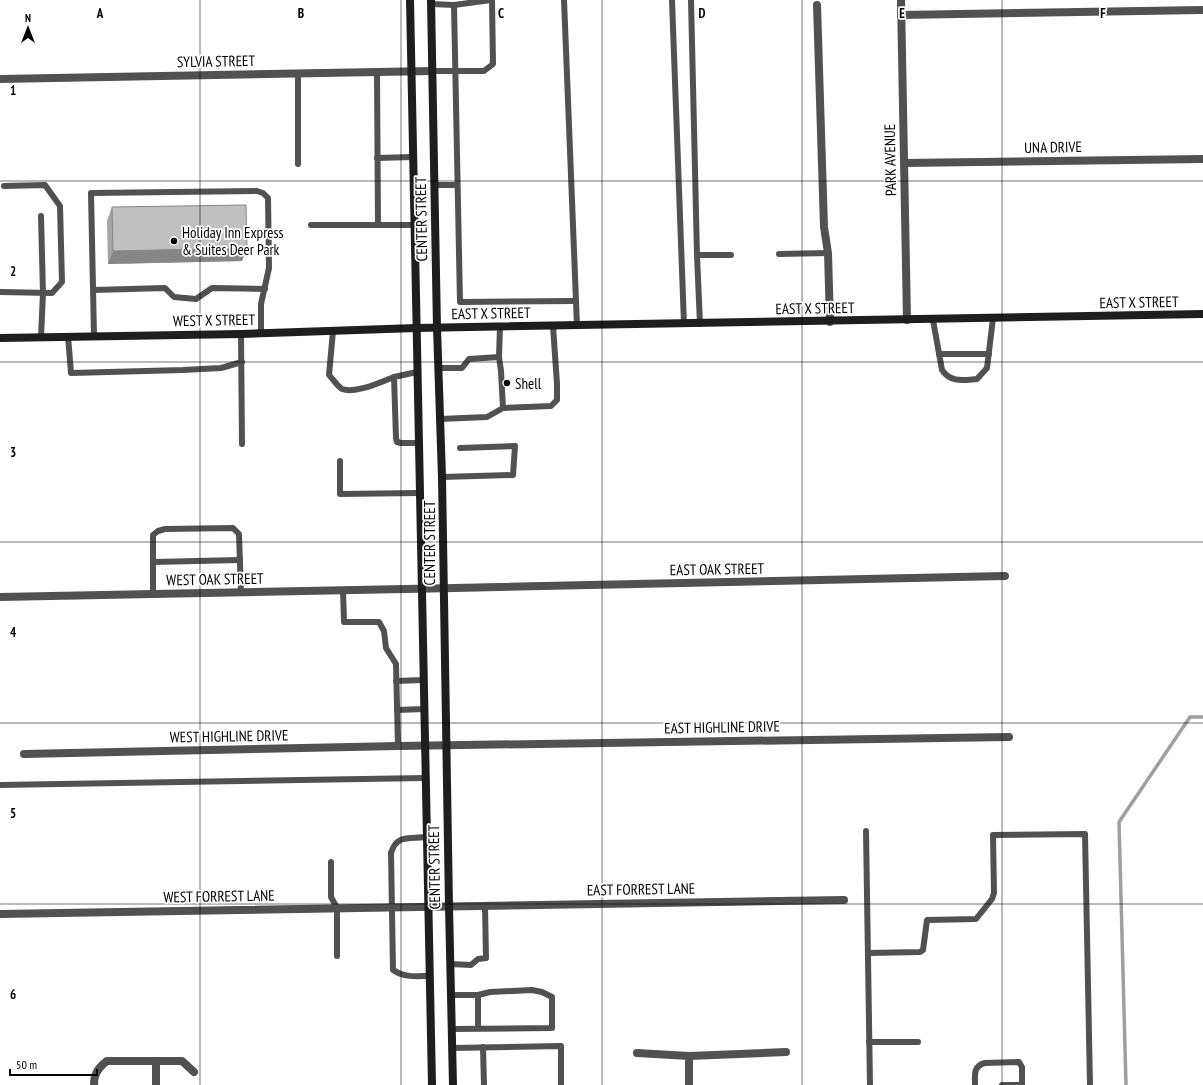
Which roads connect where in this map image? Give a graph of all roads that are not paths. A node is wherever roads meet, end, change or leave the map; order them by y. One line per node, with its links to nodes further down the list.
1 (410, 0): 14 (main road, CENTER STREET)
2 (491, 0): 8 (lane); 15 (lane)
3 (564, 0): 38 (lane)
4 (672, 0): 44 (lane)
5 (691, 0): 32 (lane)
6 (901, 0): 11 (street, PARK AVENUE)
7 (431, 2): 8 (lane); 12 (main road, CENTER STREET)
8 (454, 5): 15 (lane)
9 (817, 6): 30 (street)
10 (1203, 10): 11 (street)
11 (901, 15): 21 (street, PARK AVENUE)
12 (433, 71): 14 (street, SYLVIA STREET); 15 (lane); 23 (main road, CENTER STREET)
13 (377, 72): 14 (street, SYLVIA STREET); 16 (street, SYLVIA STREET); 19 (lane)
14 (411, 72): 18 (main road, CENTER STREET)
15 (455, 72): 24 (lane)
16 (298, 74): 17 (street, SYLVIA STREET); 22 (lane)
17 (0, 79)
18 (413, 157): 19 (lane); 29 (main road, CENTER STREET)
19 (378, 158): 28 (lane)
20 (1203, 159): 21 (street, UNA DRIVE)
21 (904, 163): 41 (street, PARK AVENUE)
22 (298, 164)
23 (435, 185): 24 (lane); 51 (main road, CENTER STREET)
24 (457, 185): 38 (lane)
25 (4, 186): 37 (lane)
26 (42, 216): 37 (lane)
27 (311, 225): 28 (lane)
28 (378, 225): 29 (lane)
29 (415, 225): 49 (main road, CENTER STREET)
30 (828, 253): 31 (lane); 43 (street)
31 (779, 254)
32 (696, 255): 33 (lane); 45 (lane)
33 (731, 255)
34 (265, 289): 35 (lane); 35 (lane); 53 (lane)
35 (94, 290): 56 (lane)
36 (0, 292): 37 (lane)
37 (43, 293): 57 (lane)
38 (576, 301): 47 (lane)
39 (1203, 314): 40 (main road, EAST X STREET)
40 (994, 318): 42 (main road, EAST X STREET); 60 (lane)
41 (907, 320): 42 (main road, EAST X STREET); 43 (main road, EAST X STREET)
42 (933, 320): 59 (lane)
43 (830, 322): 45 (main road, EAST X STREET)
44 (684, 324): 45 (main road, EAST X STREET); 47 (main road, EAST X STREET)
45 (700, 324)
46 (553, 326): 47 (main road, EAST X STREET); 48 (main road, EAST X STREET); 66 (lane)
47 (577, 326)
48 (500, 327): 51 (main road, EAST X STREET); 61 (lane)
49 (416, 328): 50 (main road, WEST X STREET); 52 (main road, WEST X STREET); 64 (main road, CENTER STREET)
50 (428, 328): 51 (main road, EAST X STREET)
51 (437, 328): 63 (main road, CENTER STREET)
52 (333, 331): 53 (main road, WEST X STREET); 65 (lane)
53 (261, 333): 54 (main road, WEST X STREET)
54 (241, 334): 56 (main road, WEST X STREET); 62 (lane)
55 (68, 336): 56 (main road, WEST X STREET); 57 (main road, WEST X STREET); 62 (lane)
56 (94, 336)
57 (41, 337): 58 (main road, WEST X STREET)
58 (0, 338)
59 (939, 354): 60 (lane); 60 (lane)
60 (989, 354)
61 (499, 357): 63 (lane); 66 (lane)
62 (242, 362): 69 (lane)
63 (439, 368): 67 (main road, CENTER STREET)
64 (417, 372): 65 (lane); 68 (main road, CENTER STREET)
65 (394, 377): 68 (lane)
66 (503, 408): 67 (lane)
67 (440, 419): 72 (main road, CENTER STREET)
68 (418, 442): 73 (main road, CENTER STREET)
69 (242, 444)
70 (460, 448): 72 (lane)
71 (340, 461): 73 (lane)
72 (442, 477): 79 (main road, CENTER STREET)
73 (419, 493): 77 (main road, CENTER STREET)
74 (240, 560): 75 (lane); 75 (lane); 81 (lane)
75 (153, 562): 82 (lane)
76 (1005, 576): 79 (street, EAST OAK STREET)
77 (421, 589): 78 (street, WEST OAK STREET); 80 (street, WEST OAK STREET); 84 (main road, CENTER STREET)
78 (430, 589): 79 (street, EAST OAK STREET)
79 (443, 589): 92 (main road, CENTER STREET)
80 (343, 590): 81 (street, WEST OAK STREET); 85 (lane)
81 (241, 592): 82 (street, WEST OAK STREET)
82 (153, 594): 83 (street, WEST OAK STREET)
83 (0, 597)
84 (423, 680): 85 (lane); 86 (main road, CENTER STREET)
85 (396, 681): 87 (lane)
86 (424, 709): 87 (lane); 90 (main road, CENTER STREET)
87 (397, 710): 89 (lane)
88 (1009, 737): 92 (street, EAST HIGHLINE DRIVE)
89 (398, 746): 90 (street, WEST HIGHLINE DRIVE); 93 (street, WEST HIGHLINE DRIVE)
90 (424, 746): 91 (street, WEST HIGHLINE DRIVE); 94 (main road, CENTER STREET)
91 (434, 746): 92 (street, EAST HIGHLINE DRIVE)
92 (446, 746): 102 (main road, CENTER STREET)
93 (24, 754)
94 (425, 778): 95 (lane); 97 (main road, CENTER STREET)
95 (0, 785)
96 (866, 831): 107 (lane)
97 (426, 837): 100 (main road, CENTER STREET); 104 (lane)
98 (331, 862): 105 (lane)
99 (844, 900): 103 (street, EAST FORREST LANE)
100 (428, 906): 101 (street, WEST FORREST LANE); 104 (street, WEST FORREST LANE); 110 (main road, CENTER STREET)
101 (438, 906): 102 (street, EAST FORREST LANE)
102 (449, 906): 103 (street, EAST FORREST LANE); 109 (main road, CENTER STREET)
103 (485, 906): 109 (lane)
104 (392, 907): 105 (street, WEST FORREST LANE); 110 (lane)
105 (337, 908): 106 (street, WEST FORREST LANE); 108 (lane)
106 (0, 914)
107 (868, 953): 115 (lane); 134 (lane)
108 (337, 956)
109 (450, 964): 111 (main road, CENTER STREET)
110 (429, 976): 126 (main road, CENTER STREET)
111 (451, 995): 112 (lane); 114 (main road, CENTER STREET)
112 (478, 995): 113 (lane); 113 (lane)
113 (478, 1028): 114 (lane)
114 (452, 1029): 117 (main road, CENTER STREET)
115 (870, 1042): 116 (lane); 131 (lane)
116 (918, 1042)
117 (452, 1048): 118 (lane); 127 (main road, CENTER STREET)
118 (483, 1048): 128 (lane); 129 (lane)
119 (786, 1052): 121 (street)
120 (638, 1053): 121 (street)
121 (689, 1056): 130 (street)
122 (156, 1061): 123 (street); 124 (street); 125 (street)
123 (194, 1072)
124 (94, 1085)
125 (156, 1085)
126 (432, 1085)
127 (453, 1085)
128 (484, 1085)
129 (561, 1085)
130 (689, 1085)
131 (870, 1085)
132 (975, 1085): 133 (lane)
133 (1002, 1085)
134 (1090, 1085)

